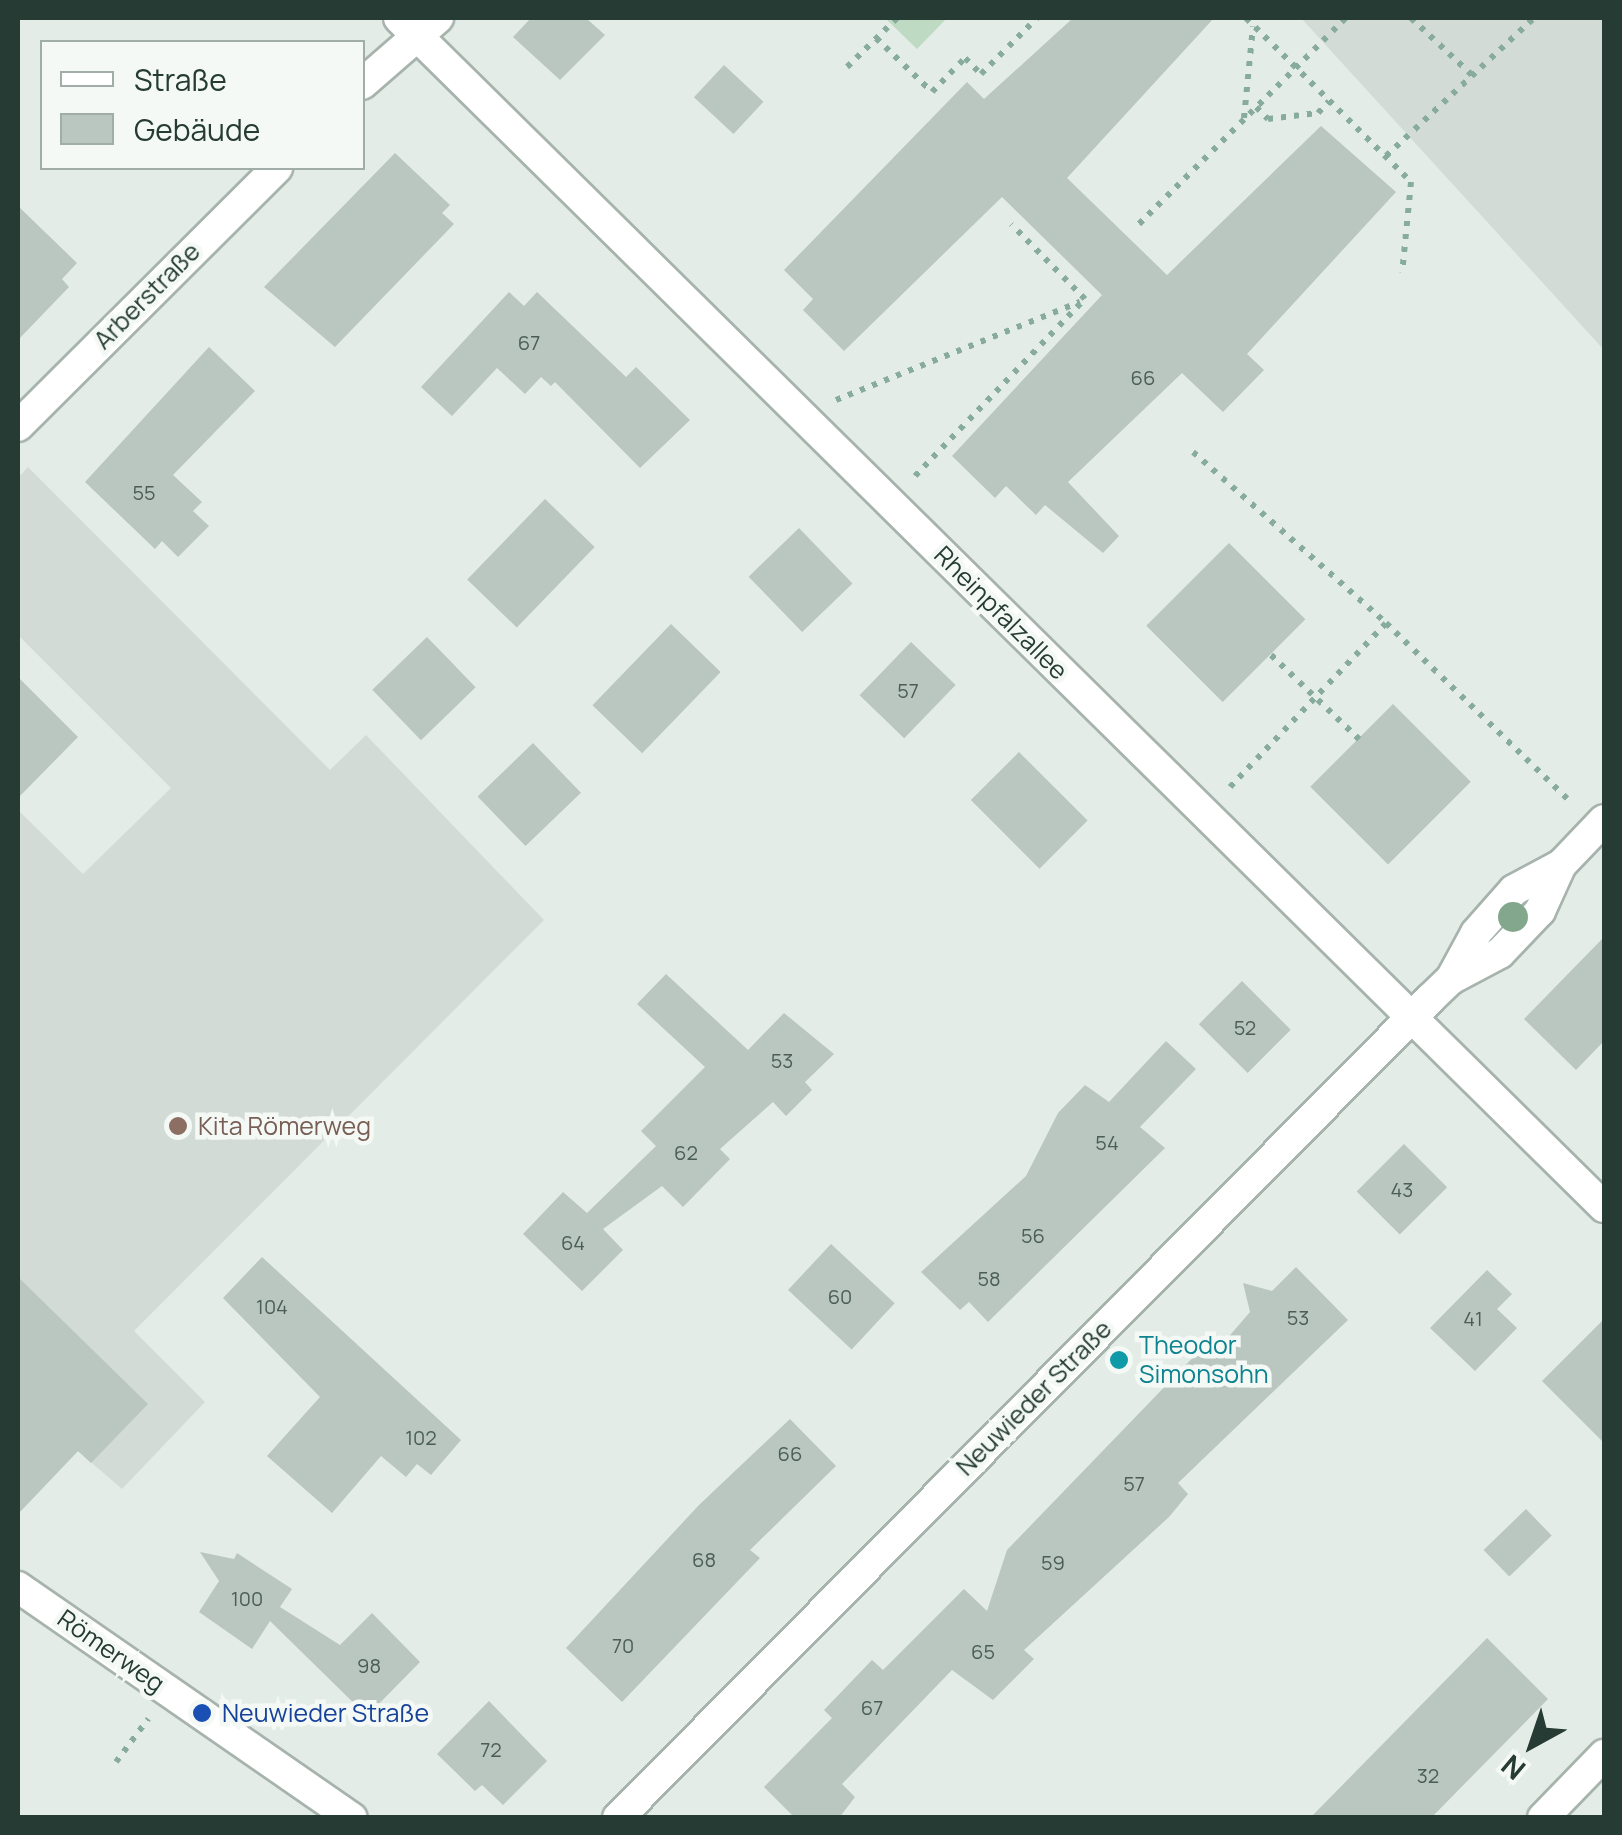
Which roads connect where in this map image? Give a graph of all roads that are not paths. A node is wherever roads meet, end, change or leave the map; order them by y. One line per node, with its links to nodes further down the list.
1 (417, 23): 2 (street); 6 (street, Rheinpfalzallee)
2 (365, 81)
3 (275, 170): 4 (street, Arberstraße)
4 (18, 426)
5 (1601, 824): 6 (street, Neuwieder Straße)
6 (1411, 1018): 7 (street, Rheinpfalzallee); 11 (street, Neuwieder Straße)
7 (1604, 1207)
8 (18, 1587): 10 (street, Römerweg)
9 (1604, 1755): 12 (street)
10 (352, 1818)
11 (618, 1818)
12 (1543, 1818)

